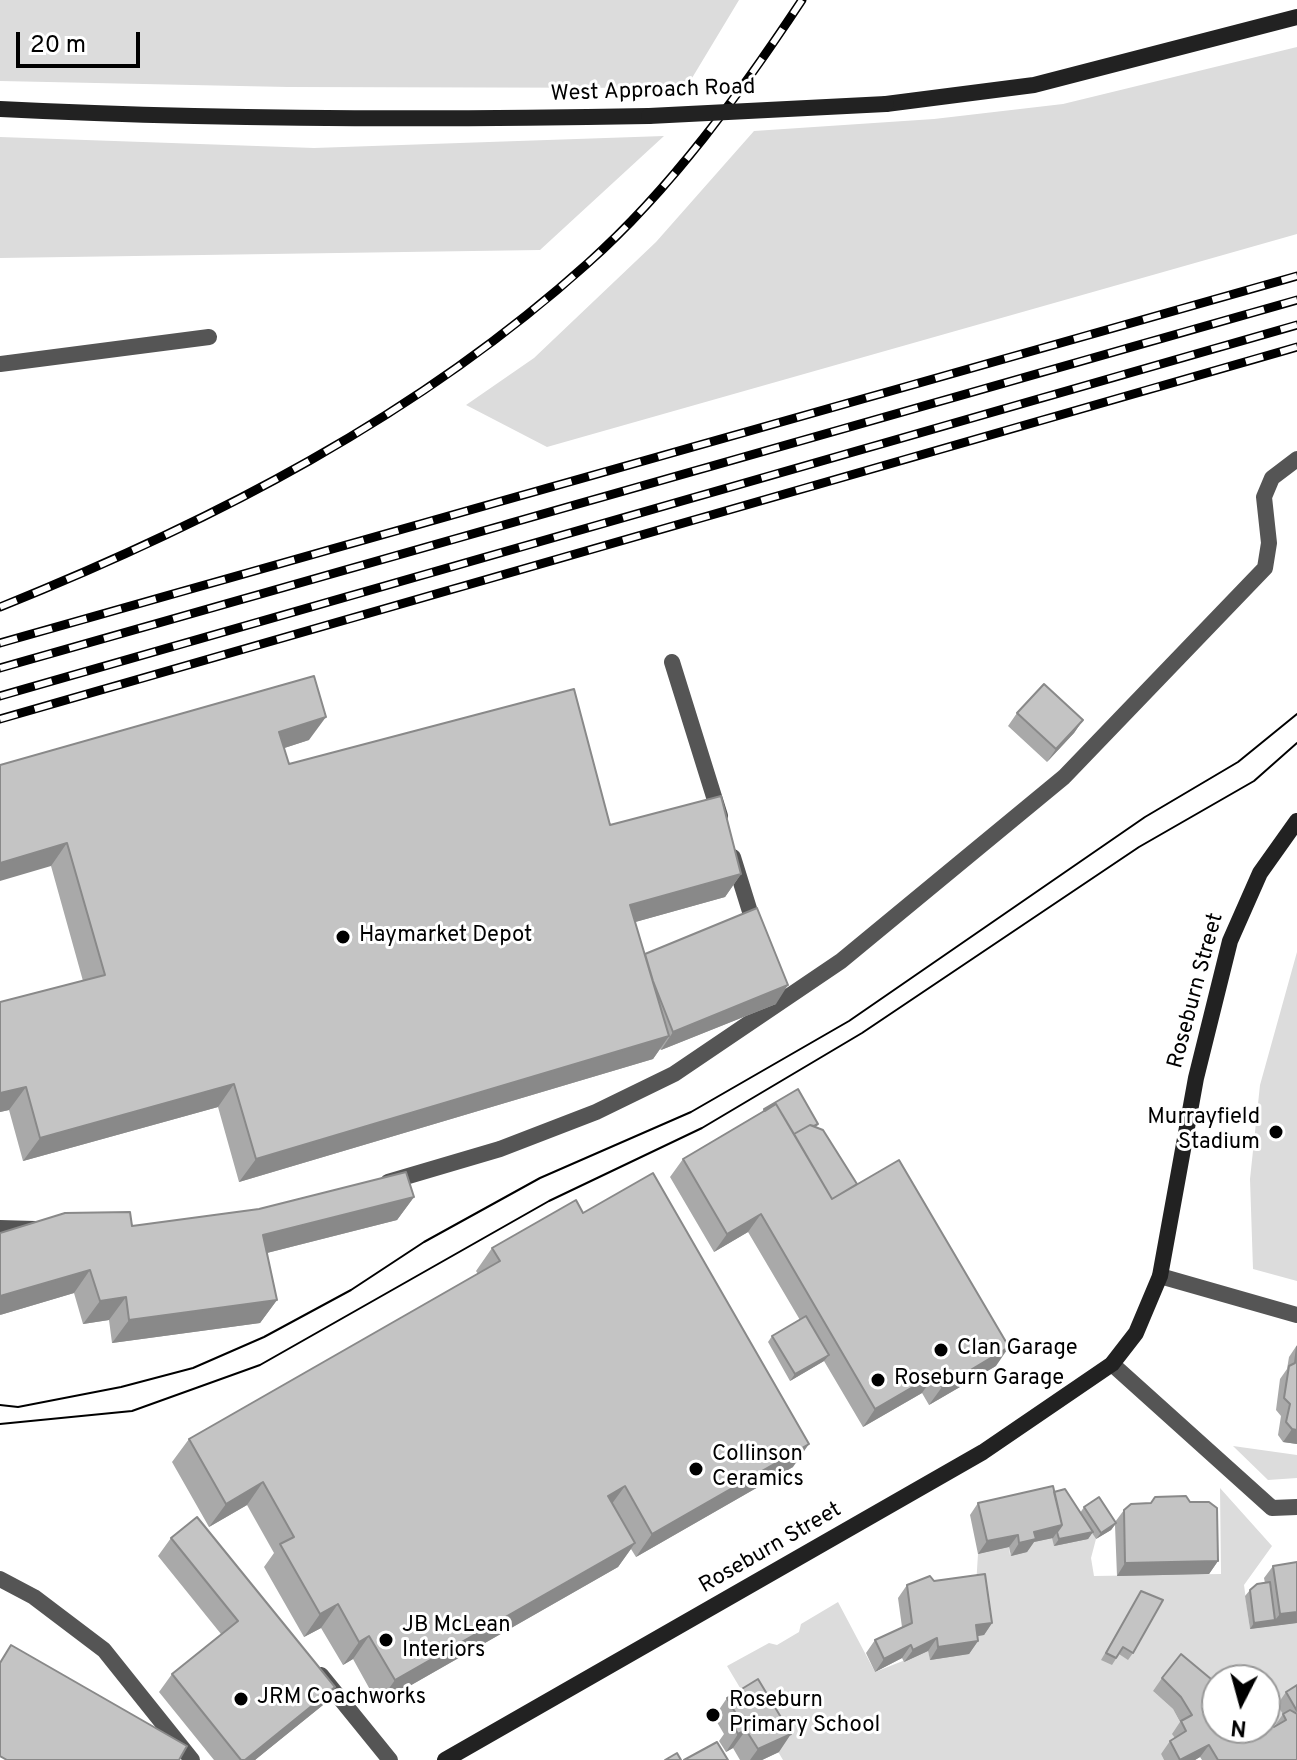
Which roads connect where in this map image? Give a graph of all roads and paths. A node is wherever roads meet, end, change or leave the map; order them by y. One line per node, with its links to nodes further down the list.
1 (1297, 17): 2 (street, West Approach Road, bridge)
2 (0, 109)
3 (209, 337): 4 (street)
4 (0, 364)
5 (1297, 459): 9 (street)
6 (672, 662): 8 (street)
7 (1297, 821): 12 (street, Roseburn Street)
8 (763, 946)
9 (368, 1187)
10 (0, 1228): 11 (street)
11 (53, 1229)
12 (1160, 1276): 13 (street); 14 (street, Roseburn Street)
13 (1297, 1315)
14 (1112, 1364): 15 (street); 20 (street, Roseburn Street)
15 (1297, 1507)
16 (0, 1579): 18 (street)
17 (309, 1661): 19 (street)
18 (192, 1760)
19 (390, 1760)
20 (445, 1760)

